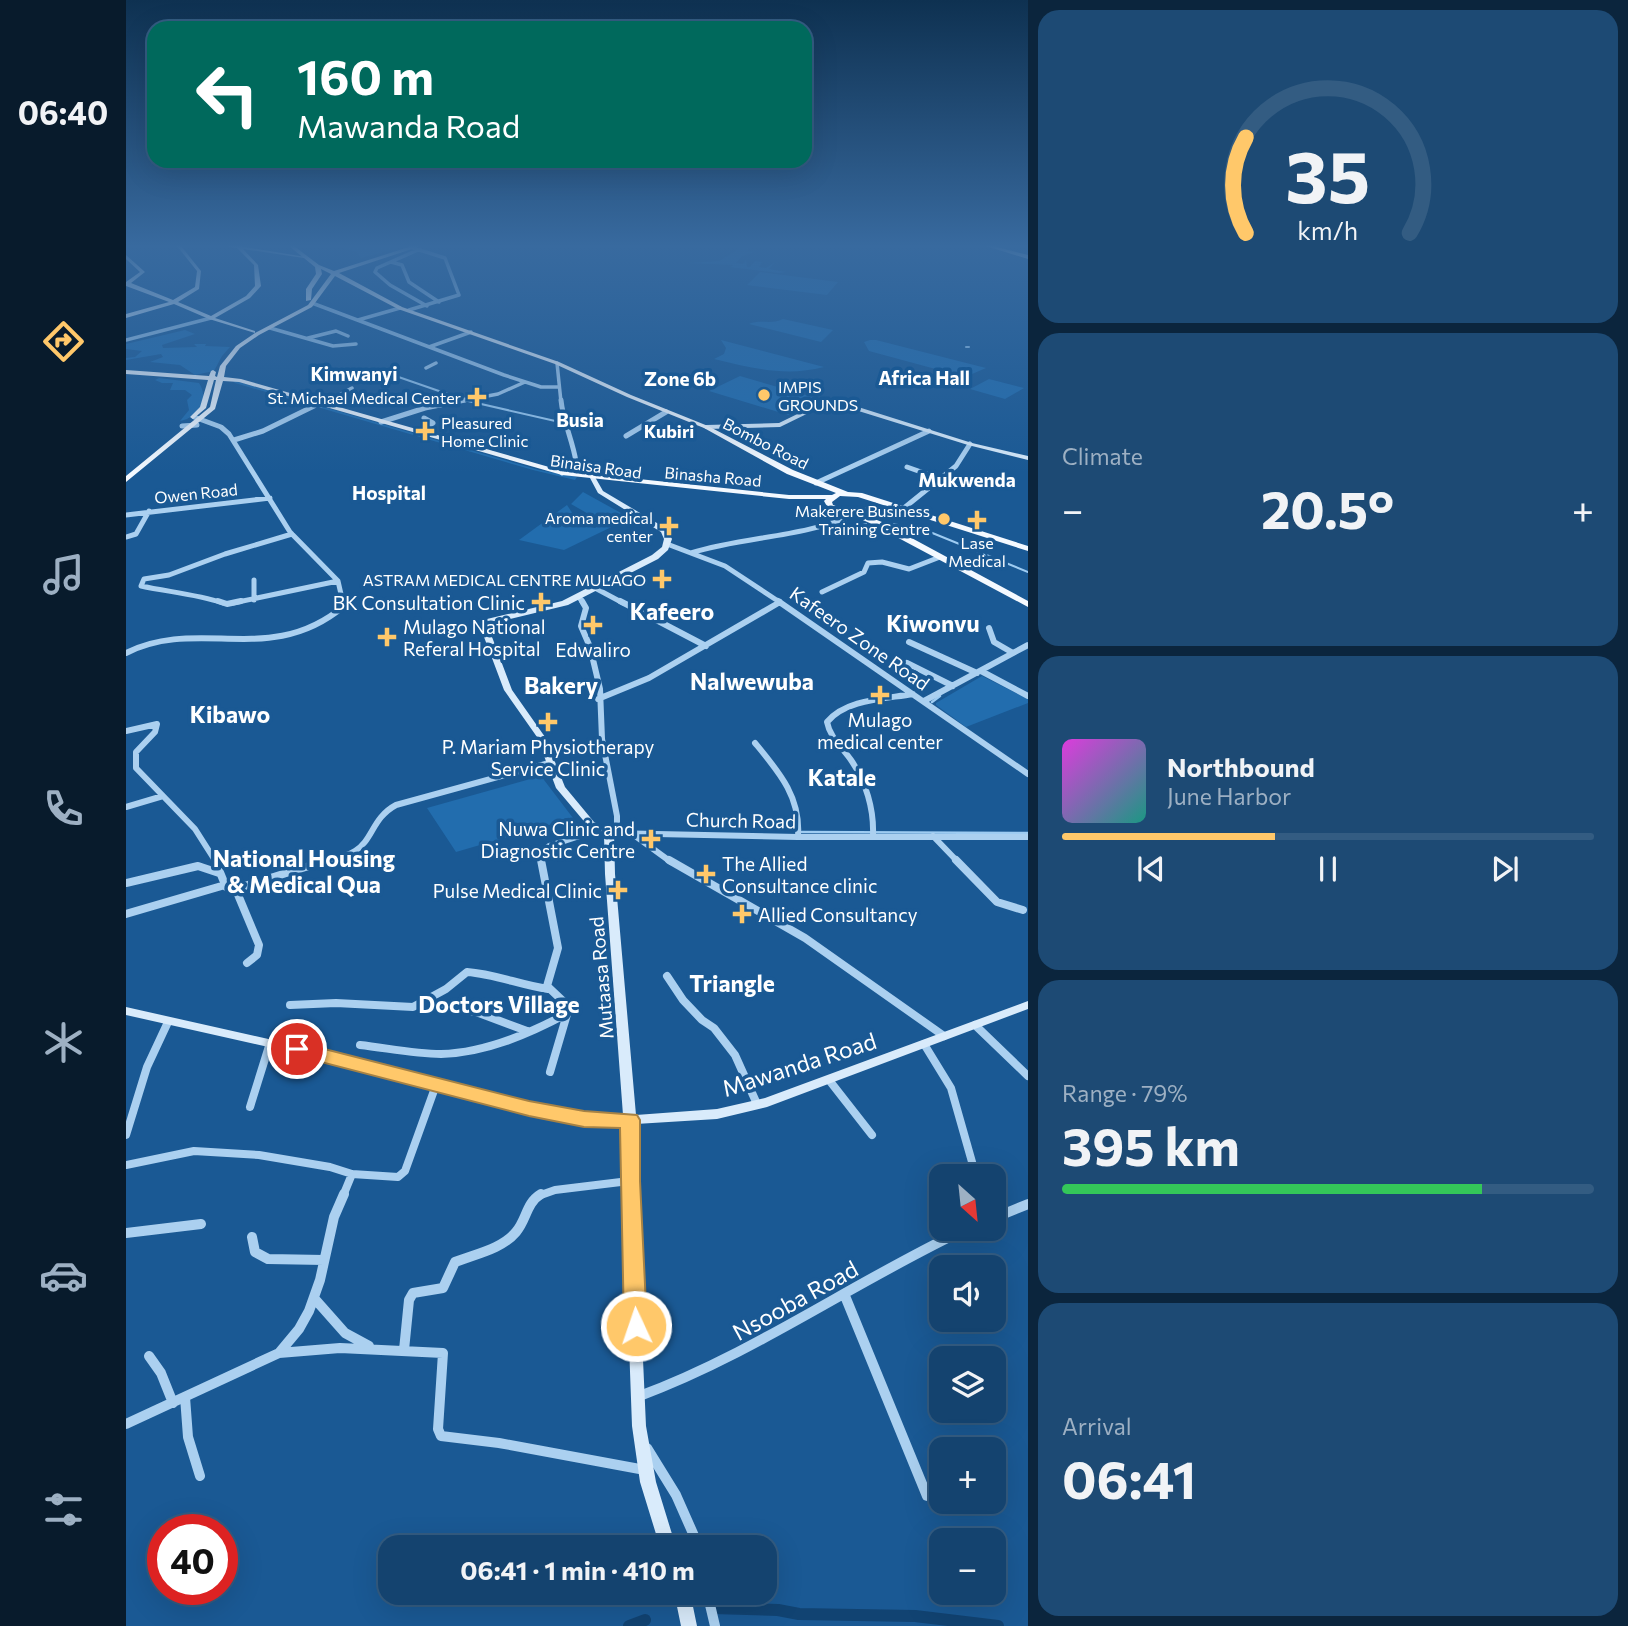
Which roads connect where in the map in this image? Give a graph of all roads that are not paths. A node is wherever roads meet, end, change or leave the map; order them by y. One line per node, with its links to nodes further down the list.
1 (196, 322): 12 (street)
2 (223, 322): 8 (street)
3 (276, 322): 8 (main road)
4 (280, 322): 7 (main road)
5 (363, 322): 16 (street)
6 (442, 322): 9 (main road, Bombo Road)
7 (270, 328): 11 (street); 22 (main road)
8 (253, 332): 21 (main road)
9 (471, 332): 16 (street); 18 (main road, Bombo Road)
10 (348, 336): 11 (street)
11 (308, 338): 13 (street)
12 (126, 340)
13 (315, 341): 14 (street); 15 (street)
14 (356, 344)
15 (304, 345)
16 (429, 347): 23 (street)
17 (436, 363): 19 (street)
18 (557, 363): 24 (street); 27 (main road, Bombo Road)
19 (426, 368)
20 (126, 374): 21 (main road)
21 (211, 378): 22 (main road); 29 (main road)
22 (222, 379): 26 (main road, Binaisa Road); 26 (main road, Binaisa Road); 29 (main road)
23 (525, 382): 24 (street); 30 (street)
24 (559, 387): 40 (street)
25 (352, 388): 26 (street)
26 (317, 405): 30 (main road, Binaisa Road); 35 (street); 43 (main road, Binaisa Road)
27 (666, 412): 31 (main road, Bombo Road); 34 (street)
28 (424, 418): 33 (street)
29 (196, 421): 35 (street); 39 (main road); 42 (main road)
30 (381, 422): 33 (main road, Binaisa Road)
31 (706, 427): 32 (street); 44 (main road, Bombo Road)
32 (929, 431): 36 (street); 44 (street)
33 (417, 432): 40 (main road, Binaisa Road)
34 (626, 436)
35 (234, 440): 46 (street)
36 (970, 444): 37 (street); 41 (street)
37 (1028, 458)
38 (907, 467): 41 (street)
39 (126, 471)
40 (562, 473): 43 (main road, Binaisa Road)
41 (941, 479): 48 (street)
42 (126, 480)
43 (594, 480): 45 (main road, Binaisa Road); 54 (street)
44 (816, 483): 45 (main road, Bombo Road)
45 (831, 497): 47 (main road); 50 (main road)
46 (270, 498): 49 (street, Owen Road); 52 (street)
47 (868, 505): 48 (main road); 50 (main road); 64 (main road)
48 (902, 507): 55 (main road)
49 (149, 511): 51 (street, Owen Road); 53 (street)
50 (853, 513): 56 (street); 57 (main road)
51 (126, 515)
52 (292, 534): 59 (street); 63 (street)
53 (126, 537)
54 (667, 544): 56 (street, Kafeero Zone Road); 60 (street)
55 (1026, 548)
56 (691, 553): 65 (street, Kafeero Zone Road)
57 (940, 557): 61 (street); 66 (main road)
58 (254, 580): 63 (street)
59 (338, 581): 63 (street); 71 (street)
60 (595, 588): 62 (street); 70 (street)
61 (822, 592)
62 (579, 597): 78 (street); 82 (street)
63 (254, 600)
64 (1028, 600)
65 (779, 602): 70 (street); 76 (street, Kafeero Zone Road)
66 (1028, 605)
67 (989, 628): 72 (street)
68 (909, 642): 74 (street)
69 (1028, 645): 72 (street)
70 (706, 646): 78 (street)
71 (126, 653)
72 (1013, 653): 74 (street)
73 (907, 663): 75 (street)
74 (979, 672): 75 (street); 77 (street)
75 (953, 686): 79 (street)
76 (913, 694): 79 (street, Kafeero Zone Road); 90 (street)
77 (1028, 696)
78 (598, 699): 88 (street)
79 (924, 701): 85 (street, Kafeero Zone Road)
80 (126, 731): 83 (street)
81 (755, 743): 92 (street)
82 (549, 763): 88 (street); 97 (street)
83 (136, 768): 84 (street); 86 (street)
84 (126, 771)
85 (1028, 774)
86 (163, 796): 87 (street); 94 (street)
87 (126, 807)
88 (604, 831): 89 (street, Church Road); 102 (street); 121 (street, Mutaasa Road)
89 (633, 834): 92 (street, Church Road); 111 (street)
90 (873, 835): 91 (street, Church Road); 92 (street, Church Road)
91 (932, 835): 93 (street, Church Road); 98 (street)
92 (798, 837)
93 (1028, 837)
94 (220, 874): 95 (street); 96 (street)
95 (126, 883)
96 (225, 885): 97 (street); 99 (street)
97 (236, 890): 100 (street)
98 (1023, 910)
99 (126, 914)
100 (247, 963)
101 (667, 976): 119 (street)
102 (548, 989): 104 (street); 106 (street)
103 (290, 1005): 104 (street)
104 (421, 1005): 110 (street)
105 (1028, 1005): 109 (street, Mawanda Road)
106 (569, 1013): 110 (street); 115 (street)
107 (128, 1015): 108 (street, Mawanda Road)
108 (168, 1022): 112 (street, Mawanda Road); 122 (street)
109 (975, 1025): 111 (street, Mawanda Road); 116 (street)
110 (528, 1031): 114 (street)
111 (944, 1036): 113 (street, Mawanda Road)
112 (270, 1043): 118 (street, Mawanda Road); 120 (street)
113 (924, 1044): 117 (street, Mawanda Road); 124 (street)
114 (360, 1045)
115 (550, 1072)
116 (1028, 1076)
117 (829, 1080): 119 (street, Mawanda Road); 123 (street)
118 (436, 1085): 121 (street, Mawanda Road); 126 (street)
119 (757, 1104): 121 (street, Mawanda Road)
120 (250, 1107)
121 (630, 1120): 127 (street, Mutaasa Road)
122 (126, 1135)
123 (872, 1135)
124 (972, 1164)
125 (126, 1165): 126 (street)
126 (352, 1174): 134 (street)
127 (629, 1181): 138 (street); 142 (street, Mutaasa Road)
128 (1028, 1204): 129 (street)
129 (1006, 1211)
130 (201, 1224): 131 (street)
131 (126, 1233)
132 (252, 1237): 134 (street)
133 (940, 1241): 135 (street, Nsooba Road)
134 (324, 1260): 136 (street)
135 (845, 1296): 142 (street, Nsooba Road); 148 (street)
136 (314, 1298): 137 (street); 139 (street)
137 (372, 1348): 138 (street); 139 (street)
138 (404, 1350): 146 (street)
139 (279, 1353): 141 (street)
140 (149, 1356): 143 (street)
141 (185, 1397): 143 (street); 147 (street)
142 (637, 1397): 145 (street, Mutaasa Road)
143 (173, 1403): 144 (street)
144 (126, 1424)
145 (640, 1438): 146 (street, Mutaasa Road); 150 (street)
146 (645, 1470): 149 (street, Mutaasa Road)
147 (200, 1476)
148 (927, 1496)
149 (664, 1535)
150 (695, 1535)
151 (685, 1605): 153 (street)
152 (710, 1605): 154 (street)
153 (689, 1626)
154 (715, 1626)

